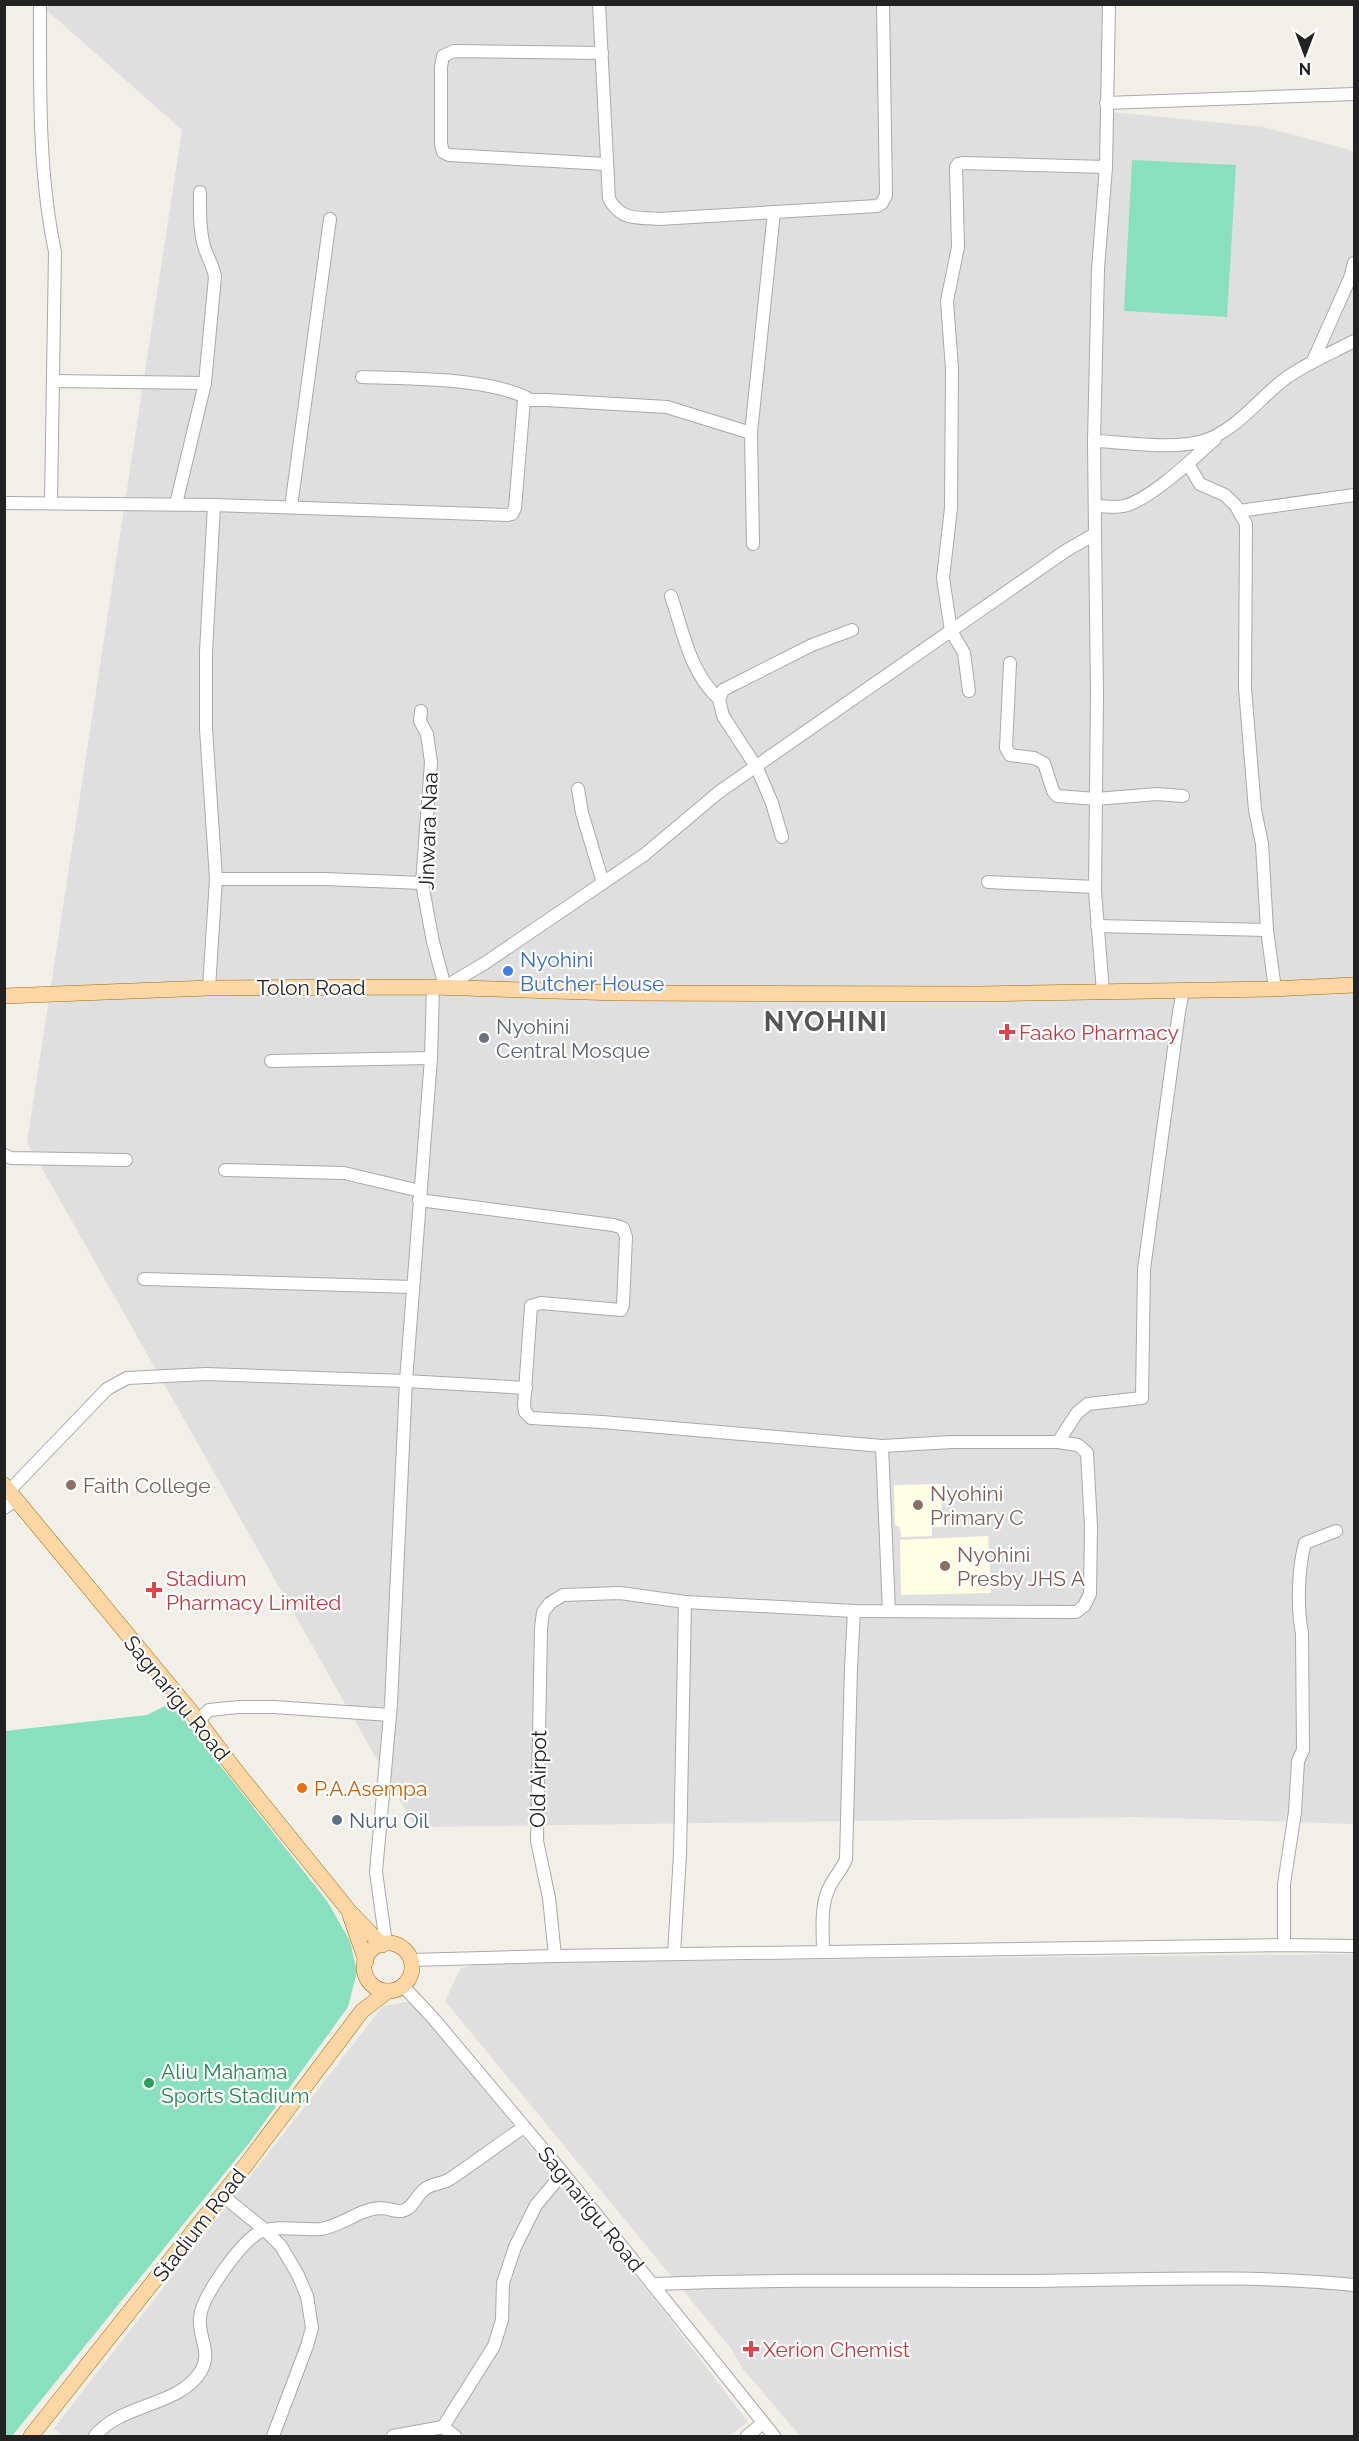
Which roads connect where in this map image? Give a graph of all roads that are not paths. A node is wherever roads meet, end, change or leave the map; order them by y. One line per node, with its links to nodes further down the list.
1 (40, 4): 17 (street)
2 (599, 4): 5 (street)
3 (884, 4): 11 (street)
4 (1109, 4): 7 (street)
5 (602, 52): 8 (street); 8 (street)
6 (1354, 94): 7 (street)
7 (1106, 103): 9 (street)
8 (606, 164): 11 (street)
9 (1106, 167): 22 (street); 36 (street)
10 (200, 192): 18 (street)
11 (774, 212): 21 (street)
12 (330, 219): 30 (street)
13 (1354, 263): 15 (street)
14 (1354, 341): 15 (street)
15 (1314, 361): 20 (street)
16 (362, 378): 19 (street)
17 (53, 381): 18 (street); 25 (street)
18 (205, 383): 27 (street)
19 (529, 399): 21 (street); 30 (street)
20 (1225, 430): 22 (street); 23 (street)
21 (751, 433): 33 (street)
22 (1094, 441): 29 (street)
23 (1188, 464): 29 (street); 31 (street)
24 (1354, 495): 31 (street)
25 (51, 502): 26 (street); 27 (street)
26 (4, 503)
27 (176, 504): 28 (street)
28 (214, 505): 30 (street); 46 (street)
29 (1096, 506): 32 (street)
30 (291, 507)
31 (1239, 512): 52 (street)
32 (1095, 534): 36 (street); 44 (street)
33 (753, 544)
34 (671, 596): 39 (street)
35 (852, 630): 39 (street)
36 (951, 631): 38 (street); 41 (street)
37 (1010, 663): 44 (street)
38 (969, 692)
39 (719, 699): 41 (street)
40 (421, 711): 48 (street, Jinwara Naa)
41 (757, 768): 45 (street); 49 (street)
42 (578, 789): 49 (street)
43 (1183, 796): 44 (street)
44 (1096, 799): 50 (street)
45 (782, 837)
46 (216, 879): 48 (street); 55 (street)
47 (988, 882): 50 (street)
48 (422, 883): 54 (street, Jinwara Naa)
49 (603, 883): 54 (street)
50 (1095, 887): 51 (street)
51 (1097, 926): 52 (street); 58 (street)
52 (1267, 930): 56 (street)
53 (1354, 985): 56 (main road, Tolon Road)
54 (439, 987): 55 (main road, Tolon Road); 58 (main road, Tolon Road); 60 (street, Jinwara Naa)
55 (209, 988): 59 (main road, Tolon Road)
56 (1275, 989): 57 (main road, Tolon Road)
57 (1184, 990): 58 (main road, Tolon Road); 70 (street)
58 (1102, 992)
59 (4, 996)
60 (431, 1058): 61 (street); 65 (street, Jinwara Naa)
61 (271, 1061)
62 (4, 1155): 63 (street)
63 (126, 1160)
64 (225, 1170): 65 (street)
65 (419, 1196): 67 (street, Jinwara Naa); 69 (street)
66 (144, 1279): 67 (street)
67 (412, 1287): 68 (street, Jinwara Naa)
68 (406, 1381): 69 (street); 72 (street); 77 (street, Jinwara Naa)
69 (525, 1388): 71 (street)
70 (1058, 1442): 71 (street); 76 (street)
71 (882, 1446): 76 (street)
72 (9, 1496): 78 (main road, Sagnarigu Road)
73 (1336, 1531): 81 (street)
74 (685, 1602): 75 (street); 84 (street); 85 (street, Old Airpot)
75 (854, 1611): 76 (street); 83 (street)
76 (890, 1611)
77 (390, 1715): 78 (street); 80 (street, Jinwara Naa)
78 (198, 1720): 79 (main road, Sagnarigu Road)
79 (350, 1912): 80 (main road, Sagnarigu Road); 86 (main road, Sagnarigu Road)
80 (384, 1944): 86 (main road); 87 (main road)
81 (1284, 1945): 82 (street); 83 (street)
82 (1354, 1946)
83 (823, 1952): 84 (street)
84 (674, 1954): 85 (street)
85 (555, 1956): 87 (street)
86 (366, 1960): 88 (main road)
87 (411, 1960): 89 (main road)
88 (367, 1978): 90 (main road); 91 (main road, Stadium Road)
89 (403, 1986): 90 (main road); 92 (street, Sagnarigu Road)
90 (387, 1991): 91 (main road, Stadium Road)
91 (362, 2011): 94 (main road, Stadium Road)
92 (524, 2127): 93 (street, Sagnarigu Road); 95 (street)
93 (563, 2174): 96 (street, Sagnarigu Road); 99 (street)
94 (222, 2195): 95 (street); 100 (main road, Stadium Road)
95 (265, 2230): 101 (street); 102 (street)
96 (652, 2284): 97 (street); 98 (street, Sagnarigu Road)
97 (1354, 2285)
98 (763, 2423): 105 (street); 106 (street, Sagnarigu Road)
99 (443, 2427): 103 (street); 104 (street)
100 (36, 2434)
101 (94, 2436)
102 (273, 2436)
103 (393, 2436)
104 (455, 2436)
105 (747, 2436)
106 (774, 2436)

